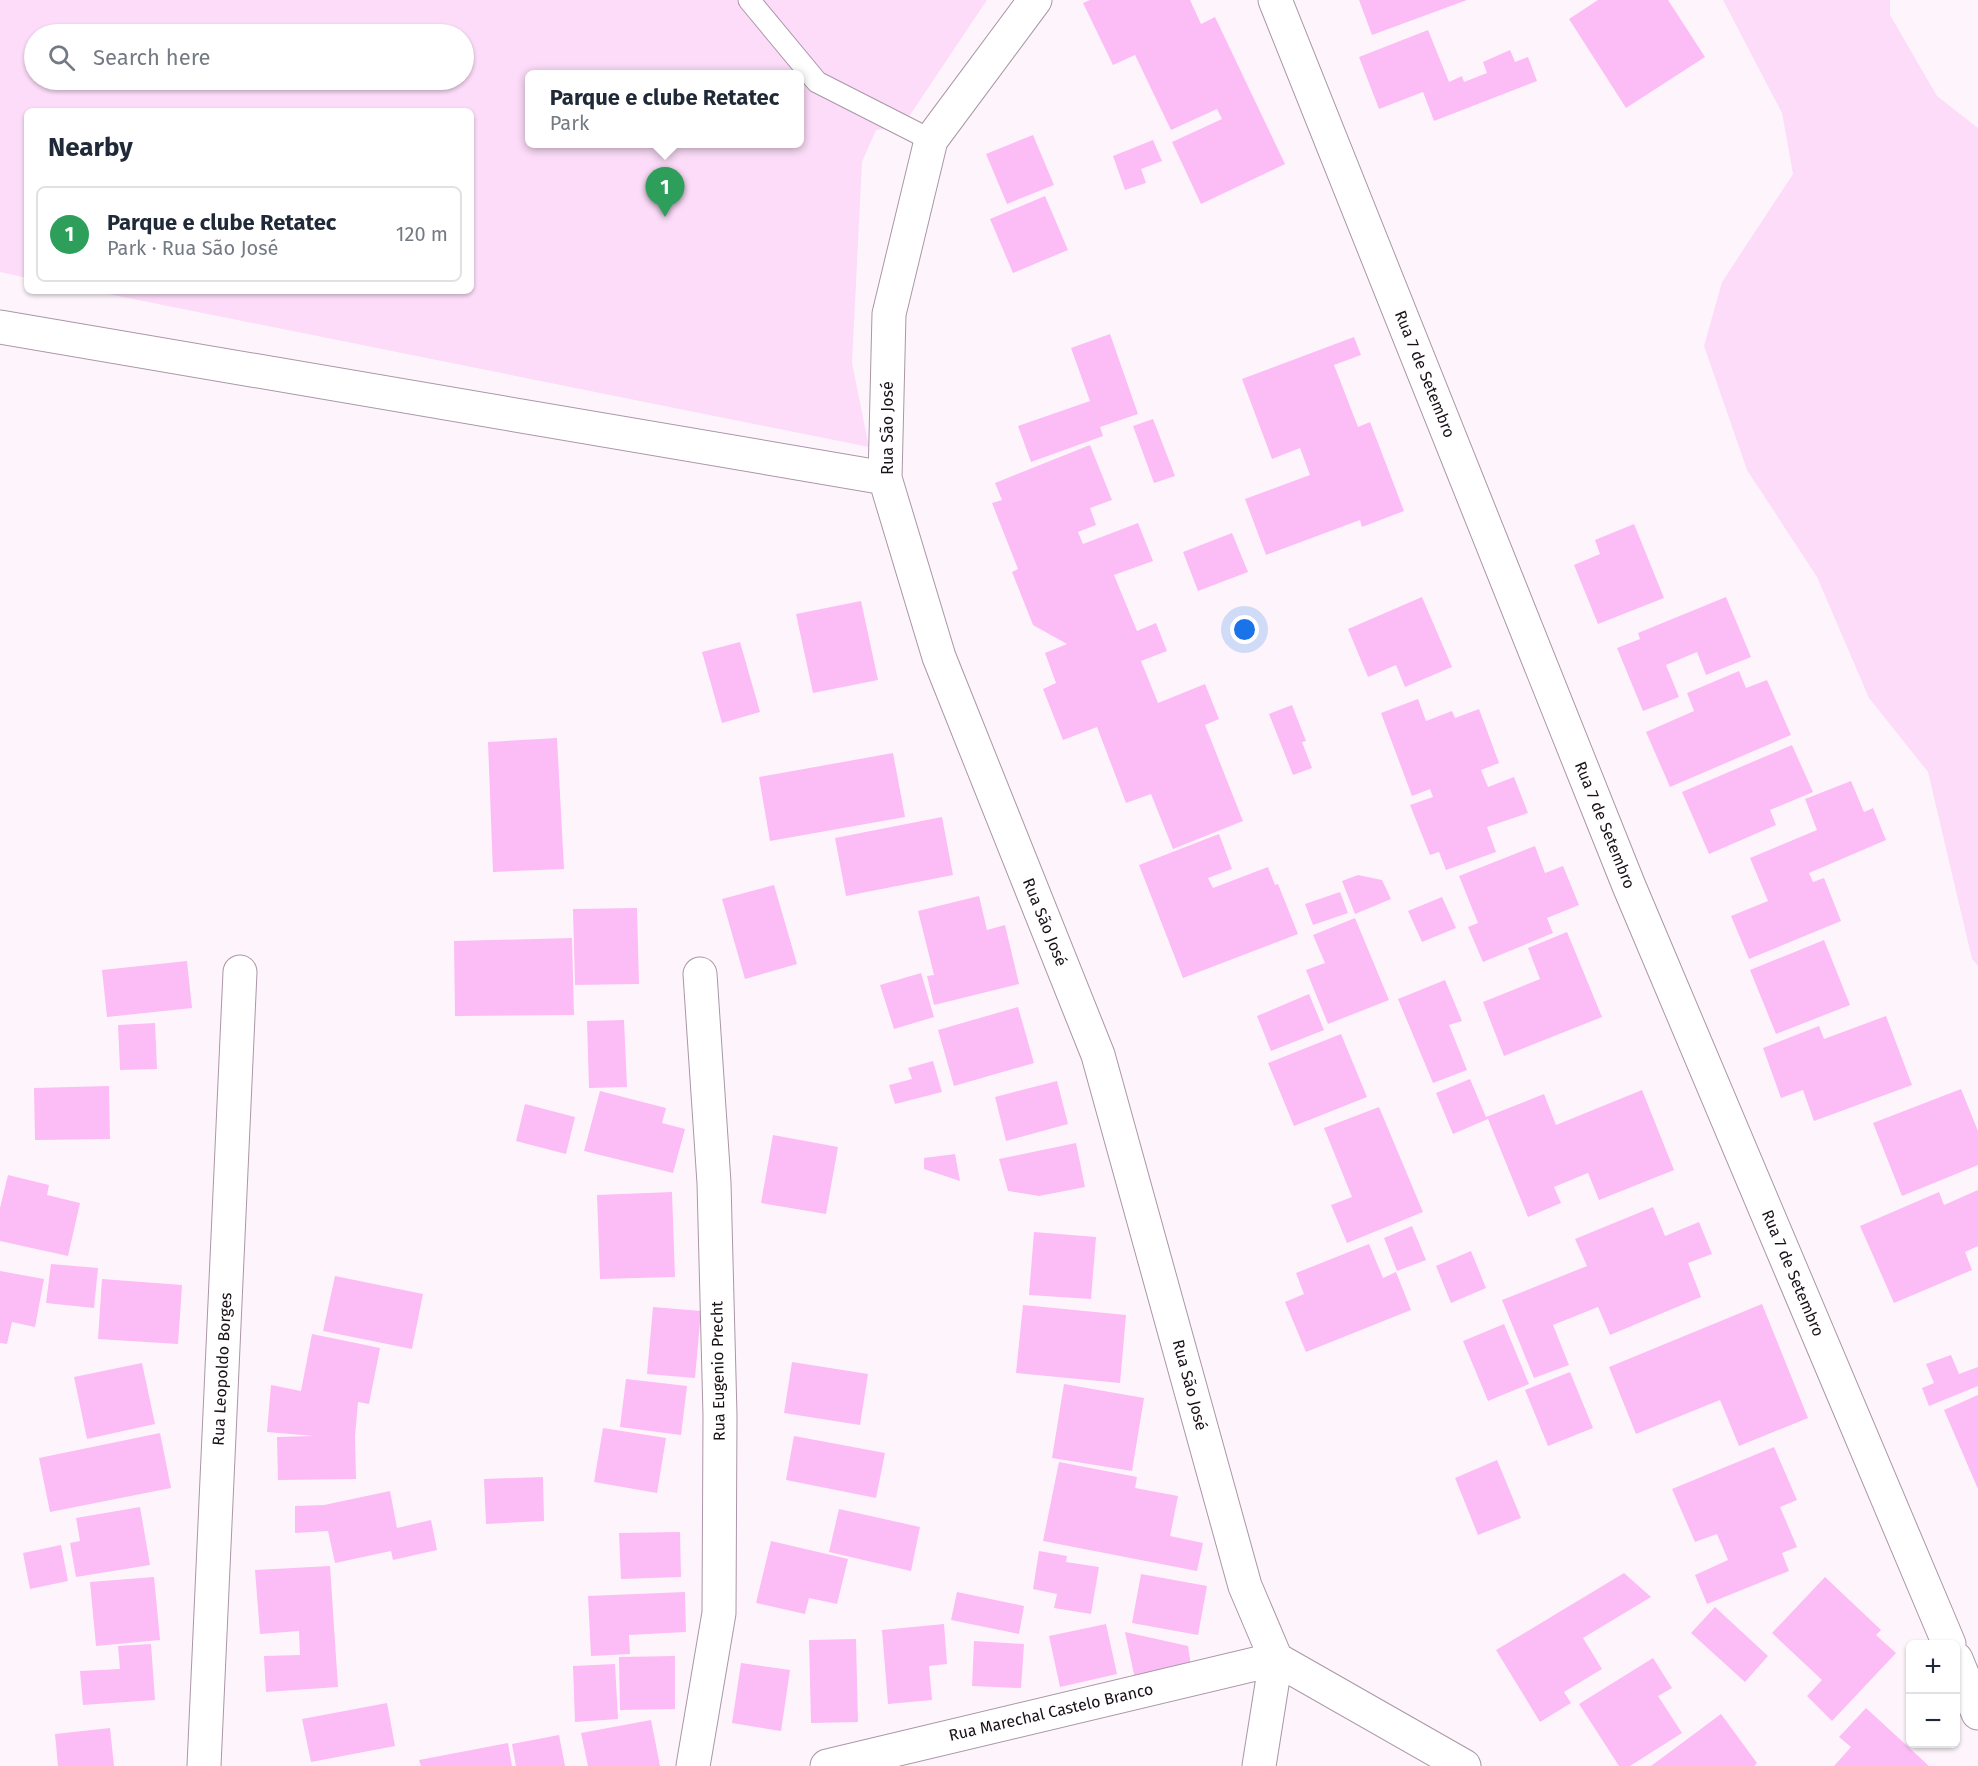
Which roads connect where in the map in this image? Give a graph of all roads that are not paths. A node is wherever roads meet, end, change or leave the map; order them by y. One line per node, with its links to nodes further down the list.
1 (749, 0): 4 (lane)
2 (1035, 0): 4 (street, Rua São José)
3 (1275, 0): 9 (street, Rua 7 de Setembro)
4 (931, 140): 6 (street, Rua São José)
5 (0, 327): 6 (street)
6 (885, 478): 10 (street, Rua São José)
7 (240, 972): 13 (street, Rua Leopoldo Borges)
8 (700, 974): 14 (street, Rua Eugenio Precht)
9 (1947, 1640)
10 (1276, 1659): 15 (street, Rua Marechal Castelo Branco); 16 (street); 17 (street)
11 (1960, 1669): 12 (street)
12 (1978, 1713)
13 (204, 1766)
14 (693, 1766)
15 (827, 1766)
16 (1259, 1766)
17 (1464, 1766)

